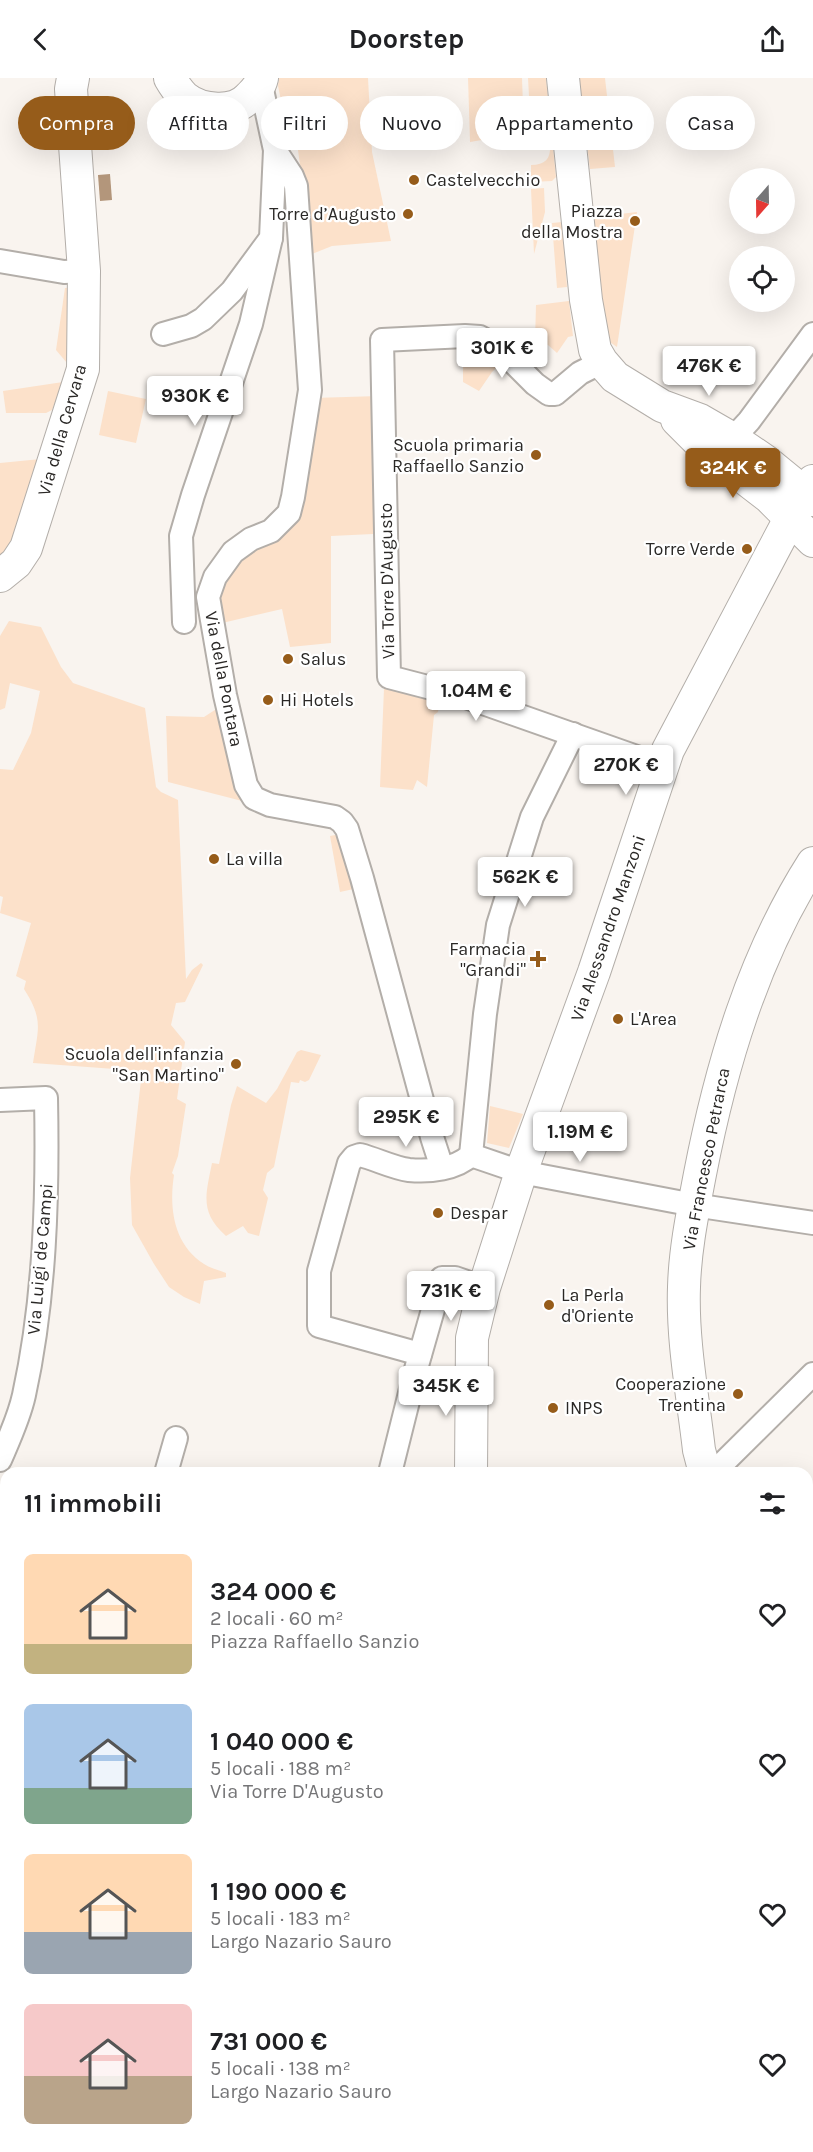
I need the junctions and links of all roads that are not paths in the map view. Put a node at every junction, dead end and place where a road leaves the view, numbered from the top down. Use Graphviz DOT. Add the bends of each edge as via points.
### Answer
graph roads {
  1 [pos="73,78"];
  2 [pos="170,78"];
  3 [pos="563,78"];
  4 [pos="261,82"];
  5 [pos="275,150"];
  6 [pos="271,238"];
  7 [pos="0,261"];
  8 [pos="84,272"];
  9 [pos="163,334"];
  10 [pos="813,334"];
  11 [pos="602,363"];
  12 [pos="725,447"];
  13 [pos="805,498"];
  14 [pos="813,541"];
  15 [pos="0,576"];
  16 [pos="184,622"];
  17 [pos="573,734"];
  18 [pos="662,766"];
  19 [pos="813,863"];
  20 [pos="0,1100"];
  21 [pos="471,1155"];
  22 [pos="442,1168"];
  23 [pos="520,1172"];
  24 [pos="694,1205"];
  25 [pos="813,1223"];
  26 [pos="484,1288"];
  27 [pos="420,1354"];
  28 [pos="813,1374"];
  29 [pos="176,1438"];
  30 [pos="0,1460"];
  31 [pos="168,1467"];
  32 [pos="392,1467"];
  33 [pos="471,1467"];
  34 [pos="704,1467"];
  35 [pos="719,1467"];
  1 -- 8 [label="main road, Via della Cervara"];
  2 -- 4 [label="main road" via="185,97 207,107 244,103"];
  3 -- 11 [label="main road" via="586,300 595,350"];
  5 -- 6 [label="street"];
  5 -- 22 [label="street, Via della Pontara" via="296,186 310,390 289,513 271,531 233,552 215,577 208,597 246,785 254,798 270,805 335,817 347,829"];
  6 -- 9 [label="street" via="232,291 203,319"];
  6 -- 16 [label="street" via="251,324 181,536"];
  7 -- 8 [label="street"];
  8 -- 15 [label="main road, Via della Cervara" via="83,369 26,548"];
  10 -- 12 [label="street"];
  11 -- 12 [label="main road" via="662,406 700,420"];
  11 -- 17 [label="street, Via Torre D'Augusto" via="580,373 555,394 549,394 498,347 480,337 382,340 389,677 466,697"];
  12 -- 13 [label="main road" via="769,497"];
  13 -- 14 [label="main road"];
  13 -- 18 [label="main road, Via Alessandro Manzoni"];
  17 -- 18 [label="street, Via Torre D'Augusto"];
  17 -- 21 [label="street" via="532,817 498,925"];
  18 -- 23 [label="main road, Via Alessandro Manzoni" via="596,965"];
  19 -- 24 [label="main road, Via Francesco Petrarca" via="769,946 731,1046 711,1117"];
  20 -- 30 [label="street, Via Luigi de Campi" via="46,1098 47,1167 39,1298 26,1386"];
  21 -- 22 [label="street" via="459,1164"];
  21 -- 23 [label="street"];
  22 -- 27 [label="street" via="408,1170 360,1155 354,1157 349,1163 320,1271 319,1326"];
  23 -- 24 [label="street"];
  23 -- 26 [label="main road, Via Alessandro Manzoni"];
  24 -- 25 [label="street"];
  24 -- 34 [label="main road, Via Francesco Petrarca" via="684,1311"];
  26 -- 27 [label="street" via="455,1278 442,1278"];
  26 -- 33 [label="main road, Via Alessandro Manzoni" via="472,1338"];
  27 -- 32 [label="street"];
  28 -- 35 [label="street"];
  29 -- 31 [label="street"];
}
